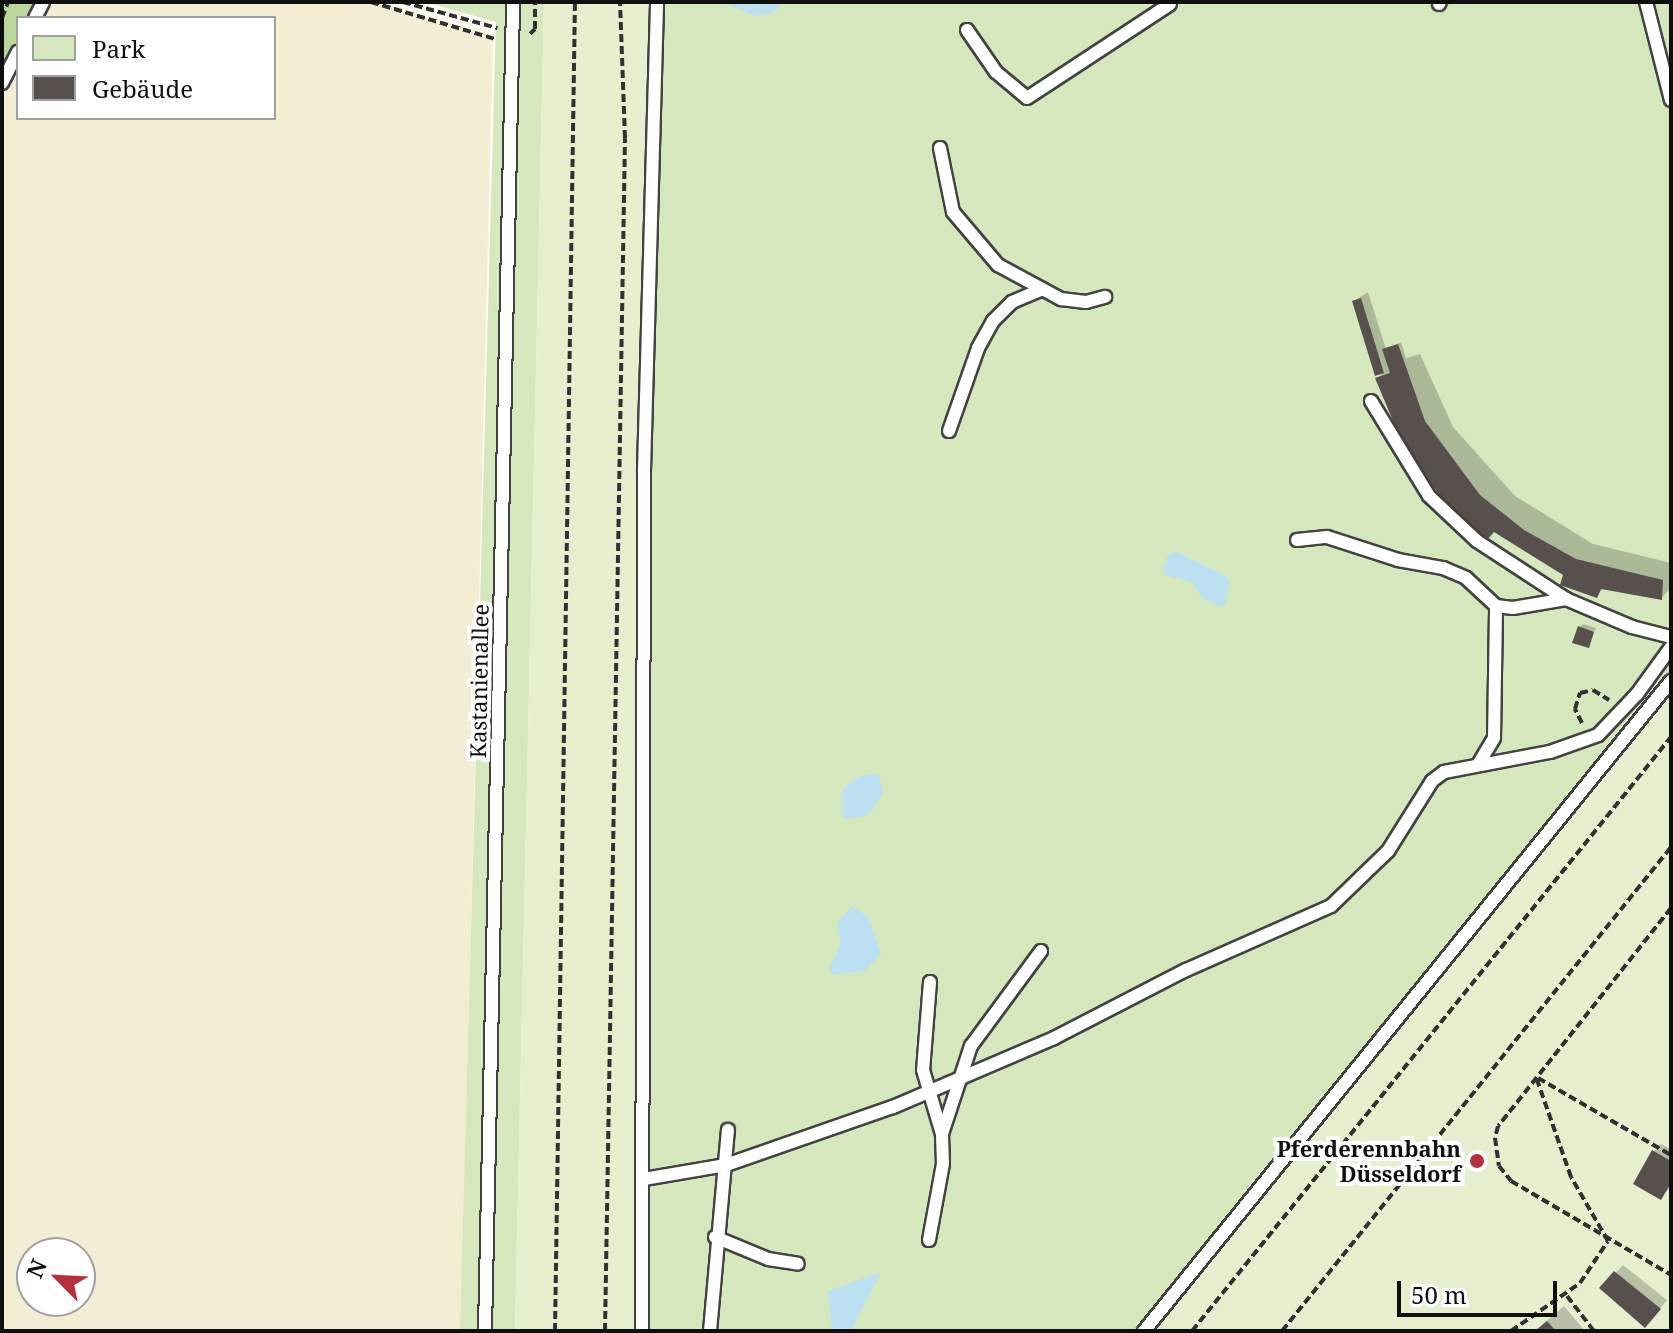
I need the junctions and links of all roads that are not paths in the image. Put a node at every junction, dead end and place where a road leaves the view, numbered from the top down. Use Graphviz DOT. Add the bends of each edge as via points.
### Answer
graph roads {
  1 [pos="513,2"];
  2 [pos="657,2"];
  3 [pos="1646,2"];
  4 [pos="1170,4"];
  5 [pos="967,30"];
  6 [pos="16,56"];
  7 [pos="2,83"];
  8 [pos="1671,100"];
  9 [pos="940,148"];
  10 [pos="1042,289"];
  11 [pos="1105,297"];
  12 [pos="1371,401"];
  13 [pos="949,431"];
  14 [pos="1297,540"];
  15 [pos="1566,599"];
  16 [pos="1496,606"];
  17 [pos="1671,637"];
  18 [pos="1671,647"];
  19 [pos="1671,681"];
  20 [pos="1479,763"];
  21 [pos="1041,951"];
  22 [pos="930,982"];
  23 [pos="960,1078"];
  24 [pos="929,1088"];
  25 [pos="728,1130"];
  26 [pos="942,1134"];
  27 [pos="726,1165"];
  28 [pos="644,1179"];
  29 [pos="715,1237"];
  30 [pos="929,1240"];
  31 [pos="798,1264"];
  32 [pos="485,1331"];
  33 [pos="642,1331"];
  34 [pos="710,1331"];
  35 [pos="1144,1331"];
  1 -- 32 [label="lane, Kastanienallee"];
  2 -- 28 [label="lane" via="644,470"];
  3 -- 8 [label="lane"];
  4 -- 5 [label="lane" via="1027,98 996,72"];
  6 -- 7 [label="lane"];
  9 -- 10 [label="lane" via="949,200 969,236 1012,277"];
  10 -- 11 [label="lane" via="1073,301"];
  10 -- 13 [label="lane" via="1012,302 993,321"];
  12 -- 15 [label="lane" via="1429,496 1477,541"];
  14 -- 16 [label="lane" via="1327,537 1443,568 1466,578"];
  15 -- 16 [label="lane"];
  15 -- 17 [label="lane"];
  16 -- 20 [label="lane" via="1494,738"];
  18 -- 20 [label="lane" via="1598,735 1550,752"];
  19 -- 35 [label="lane"];
  20 -- 23 [label="lane" via="1444,772 1432,781 1388,851 1331,906"];
  21 -- 23 [label="lane" via="971,1046"];
  22 -- 24 [label="lane" via="922,1047"];
  23 -- 24 [label="lane"];
  23 -- 26 [label="lane"];
  24 -- 26 [label="lane"];
  24 -- 27 [label="lane" via="812,1138"];
  25 -- 27 [label="lane"];
  26 -- 30 [label="lane" via="943,1164"];
  27 -- 28 [label="lane"];
  27 -- 29 [label="lane"];
  28 -- 33 [label="lane"];
  29 -- 31 [label="lane" via="768,1259"];
  29 -- 34 [label="lane"];
}
